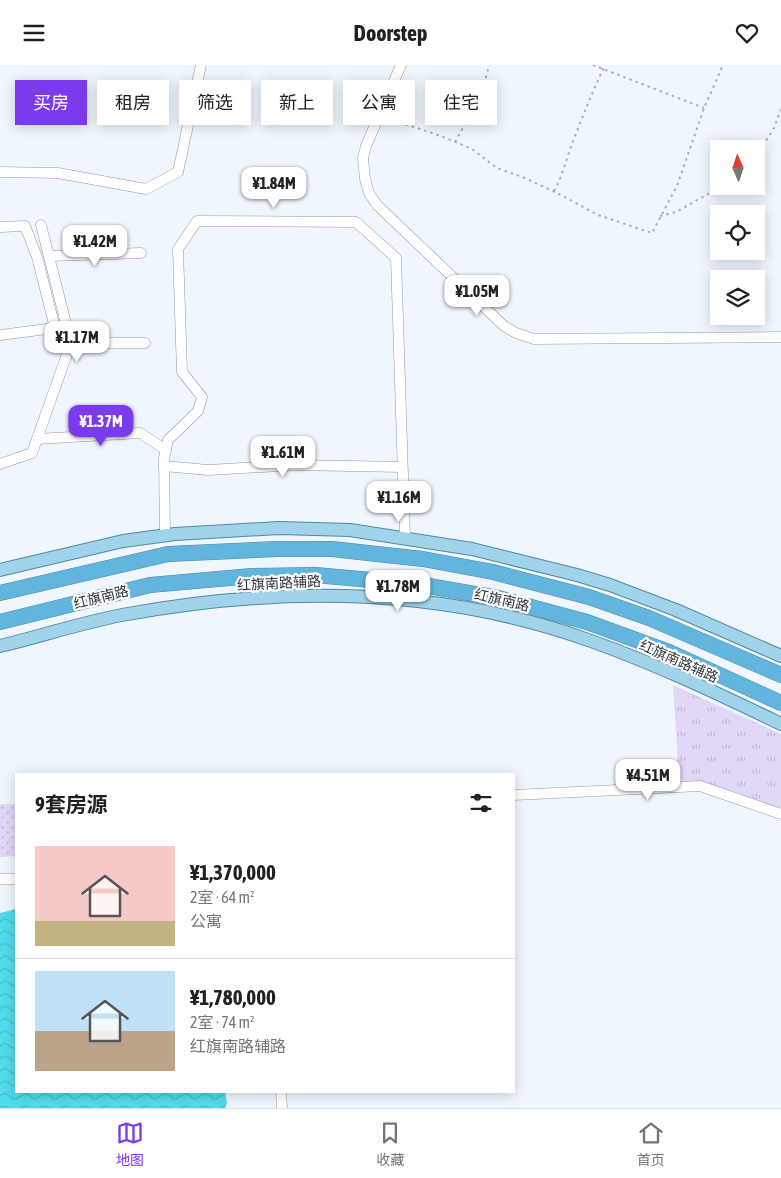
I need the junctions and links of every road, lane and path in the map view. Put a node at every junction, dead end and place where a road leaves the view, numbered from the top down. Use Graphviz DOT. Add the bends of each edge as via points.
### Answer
graph roads {
  1 [pos="201,65"];
  2 [pos="401,65"];
  3 [pos="488,65"];
  4 [pos="593,65"];
  5 [pos="605,65"];
  6 [pos="723,65"];
  7 [pos="603,69"];
  8 [pos="394,80"];
  9 [pos="704,108"];
  10 [pos="781,109"];
  11 [pos="375,125"];
  12 [pos="407,125"];
  13 [pos="455,142"];
  14 [pos="765,142"];
  15 [pos="0,172"];
  16 [pos="554,191"];
  17 [pos="710,193"];
  18 [pos="660,216"];
  19 [pos="41,225"];
  20 [pos="0,227"];
  21 [pos="141,253"];
  22 [pos="49,256"];
  23 [pos="0,335"];
  24 [pos="781,337"];
  25 [pos="71,343"];
  26 [pos="145,343"];
  27 [pos="37,439"];
  28 [pos="166,450"];
  29 [pos="0,464"];
  30 [pos="164,466"];
  31 [pos="402,467"];
  32 [pos="165,535"];
  33 [pos="404,538"];
  34 [pos="0,570"];
  35 [pos="0,593"];
  36 [pos="0,622"];
  37 [pos="0,645"];
  38 [pos="781,656"];
  39 [pos="781,675"];
  40 [pos="781,703"];
  41 [pos="781,724"];
  42 [pos="515,795"];
  43 [pos="781,814"];
  44 [pos="0,879"];
  45 [pos="15,879"];
  46 [pos="281,1093"];
  47 [pos="282,1108"];
  1 -- 15 [label="street" via="178,172 146,189 58,173"];
  2 -- 8 [label="street"];
  3 -- 13 [label="path" via="482,93"];
  4 -- 7 [label="path"];
  5 -- 7 [label="path"];
  6 -- 9 [label="path"];
  7 -- 9 [label="path"];
  7 -- 16 [label="path"];
  9 -- 18 [label="path" via="677,186"];
  10 -- 14 [label="path"];
  11 -- 24 [label="street" via="363,157 365,179 376,205 504,326 516,333 534,339"];
  12 -- 13 [label="path"];
  13 -- 16 [label="path" via="472,149 497,168"];
  16 -- 18 [label="path" via="598,215 652,233"];
  17 -- 18 [label="path" via="676,212"];
  19 -- 22 [label="street"];
  20 -- 23 [label="street" via="25,226 37,257 55,329"];
  21 -- 22 [label="street"];
  22 -- 25 [label="street"];
  25 -- 26 [label="street"];
  25 -- 27 [label="street"];
  27 -- 28 [label="street" via="140,433"];
  27 -- 29 [label="street" via="32,453"];
  28 -- 30 [label="street"];
  28 -- 31 [label="street" via="168,440 198,411 202,397 182,372 178,249 197,221 356,222 396,258"];
  30 -- 31 [label="street" via="208,470 296,465"];
  30 -- 32 [label="street"];
  31 -- 33 [label="street"];
  32 -- 33 [label="main road" via="279,528 350,530"];
  32 -- 34 [label="main road" via="124,541"];
  33 -- 38 [label="main road" via="472,549 602,582"];
  35 -- 39 [label="highway, 红旗南路" via="168,555 332,549 423,559 537,583 658,621"];
  36 -- 40 [label="highway, 红旗南路" via="150,585 252,576 314,575 417,584 498,598 587,622 669,652"];
  37 -- 41 [label="main road, 红旗南路辅路" via="122,615 204,603 297,596 389,597 470,609 590,640"];
  42 -- 43 [label="street" via="700,786"];
  44 -- 45 [label="street"];
  46 -- 47 [label="street"];
}
